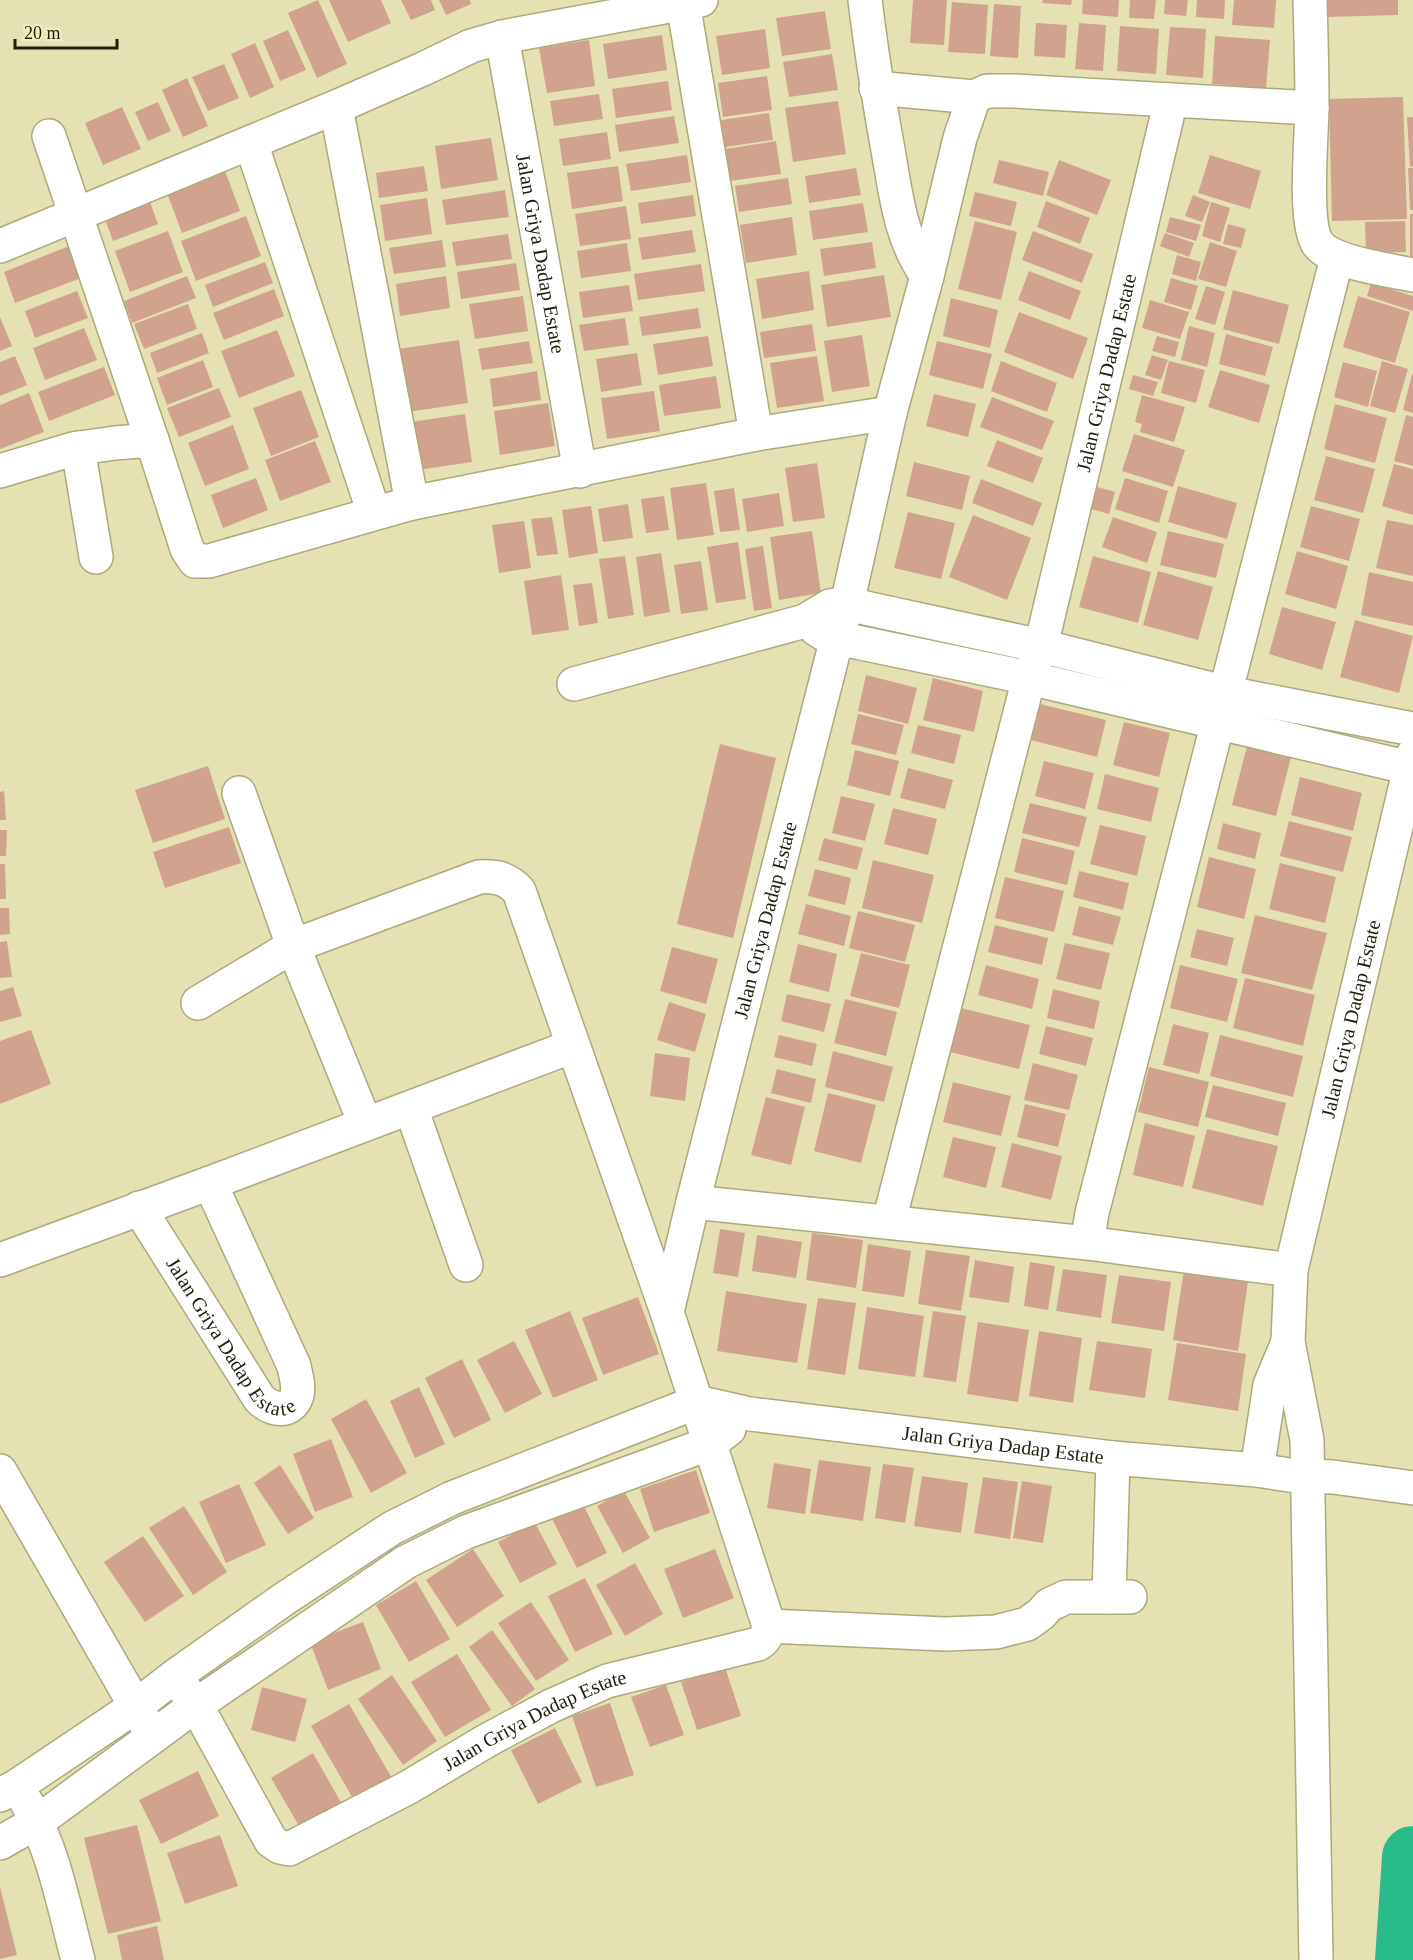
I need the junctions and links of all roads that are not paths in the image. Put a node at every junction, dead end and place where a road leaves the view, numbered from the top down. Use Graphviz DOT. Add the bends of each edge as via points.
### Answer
graph roads {
  1 [pos="865,0"];
  2 [pos="1310,0"];
  3 [pos="692,2"];
  4 [pos="502,37"];
  5 [pos="876,88"];
  6 [pos="974,97"];
  7 [pos="1171,100"];
  8 [pos="336,107"];
  9 [pos="1312,108"];
  10 [pos="49,136"];
  11 [pos="251,142"];
  12 [pos="76,214"];
  13 [pos="0,246"];
  14 [pos="1337,258"];
  15 [pos="1413,275"];
  16 [pos="927,276"];
  17 [pos="890,413"];
  18 [pos="756,434"];
  19 [pos="152,440"];
  20 [pos="78,448"];
  21 [pos="0,471"];
  22 [pos="580,471"];
  23 [pos="412,503"];
  24 [pos="374,513"];
  25 [pos="96,557"];
  26 [pos="847,604"];
  27 [pos="805,621"];
  28 [pos="837,638"];
  29 [pos="1041,646"];
  30 [pos="1029,678"];
  31 [pos="574,684"];
  32 [pos="1223,708"];
  33 [pos="1413,729"];
  34 [pos="1412,761"];
  35 [pos="239,793"];
  36 [pos="293,946"];
  37 [pos="198,1003"];
  38 [pos="573,1046"];
  39 [pos="411,1108"];
  40 [pos="365,1123"];
  41 [pos="210,1183"];
  42 [pos="693,1202"];
  43 [pos="139,1208"];
  44 [pos="889,1221"];
  45 [pos="1087,1243"];
  46 [pos="0,1260"];
  47 [pos="466,1265"];
  48 [pos="1291,1270"];
  49 [pos="667,1312"];
  50 [pos="1288,1342"];
  51 [pos="697,1402"];
  52 [pos="750,1414"];
  53 [pos="711,1443"];
  54 [pos="1113,1458"];
  55 [pos="1257,1470"];
  56 [pos="0,1471"];
  57 [pos="1311,1476"];
  58 [pos="1413,1488"];
  59 [pos="769,1626"];
  60 [pos="175,1676"];
  61 [pos="196,1705"];
  62 [pos="136,1706"];
  63 [pos="153,1737"];
  64 [pos="8,1790"];
  65 [pos="37,1822"];
  66 [pos="0,1843"];
  67 [pos="78,1960"];
  68 [pos="1316,1960"];
  1 -- 5 [label="street"];
  2 -- 9 [label="street"];
  3 -- 4 [label="street"];
  3 -- 18 [label="street"];
  4 -- 8 [label="street" via="471,46"];
  4 -- 22 [label="street, Jalan Griya Dadap Estate"];
  5 -- 6 [label="street"];
  5 -- 16 [label="street" via="900,221 915,260"];
  6 -- 7 [label="street" via="987,91 1014,91"];
  6 -- 16 [label="street, Jalan Griya Dadap Estate" via="960,138"];
  7 -- 9 [label="street"];
  7 -- 29 [label="street, Jalan Griya Dadap Estate"];
  8 -- 11 [label="street"];
  8 -- 23 [label="street"];
  9 -- 14 [label="street" via="1311,225 1318,244"];
  10 -- 12 [label="street"];
  11 -- 12 [label="street"];
  11 -- 24 [label="street"];
  12 -- 13 [label="street"];
  12 -- 19 [label="street"];
  14 -- 15 [label="street"];
  14 -- 32 [label="street"];
  16 -- 17 [label="street, Jalan Griya Dadap Estate"];
  17 -- 18 [label="street"];
  17 -- 26 [label="street, Jalan Griya Dadap Estate"];
  18 -- 22 [label="street"];
  19 -- 20 [label="street"];
  19 -- 24 [label="street" via="187,549 195,561 208,561"];
  20 -- 21 [label="street"];
  20 -- 25 [label="street"];
  22 -- 23 [label="street"];
  23 -- 24 [label="street"];
  26 -- 27 [label="street, Jalan Griya Dadap Estate" via="830,606"];
  26 -- 28 [label="street, Jalan Griya Dadap Estate"];
  26 -- 29 [label="street, Jalan Griya Dadap Estate"];
  27 -- 28 [label="street, Jalan Griya Dadap Estate"];
  27 -- 31 [label="street, Jalan Griya Dadap Estate"];
  28 -- 30 [label="street, Jalan Griya Dadap Estate"];
  28 -- 42 [label="street, Jalan Griya Dadap Estate"];
  29 -- 30 [label="street, Jalan Griya Dadap Estate"];
  29 -- 32 [label="street, Jalan Griya Dadap Estate"];
  30 -- 32 [label="street, Jalan Griya Dadap Estate"];
  30 -- 44 [label="street, Jalan Griya Dadap Estate"];
  32 -- 33 [label="street, Jalan Griya Dadap Estate"];
  32 -- 34 [label="street, Jalan Griya Dadap Estate"];
  32 -- 45 [label="street"];
  34 -- 48 [label="street, Jalan Griya Dadap Estate"];
  35 -- 36 [label="street"];
  36 -- 37 [label="street"];
  36 -- 38 [label="street" via="479,877 502,878 519,891"];
  36 -- 40 [label="street"];
  38 -- 39 [label="street"];
  38 -- 49 [label="street"];
  39 -- 40 [label="street"];
  39 -- 47 [label="street"];
  40 -- 41 [label="street"];
  41 -- 43 [label="street"];
  41 -- 43 [label="street, Jalan Griya Dadap Estate" via="294,1366 297,1395 285,1408 270,1408 259,1398"];
  42 -- 44 [label="street"];
  42 -- 49 [label="street, Jalan Griya Dadap Estate"];
  43 -- 46 [label="street"];
  44 -- 45 [label="street"];
  45 -- 48 [label="street"];
  48 -- 50 [label="street, Jalan Griya Dadap Estate"];
  49 -- 51 [label="street"];
  50 -- 55 [label="street, Jalan Griya Dadap Estate" via="1270,1385"];
  50 -- 57 [label="street, Jalan Griya Dadap Estate"];
  51 -- 52 [label="street, Jalan Griya Dadap Estate"];
  51 -- 53 [label="street"];
  51 -- 60 [label="street" via="452,1498 392,1528"];
  52 -- 53 [label="street"];
  52 -- 54 [label="street, Jalan Griya Dadap Estate"];
  53 -- 59 [label="street"];
  53 -- 61 [label="street" via="466,1532 406,1562"];
  54 -- 55 [label="street, Jalan Griya Dadap Estate"];
  54 -- 59 [label="street" via="1120,1597 1066,1597 1049,1605 1027,1624 996,1632 945,1634"];
  55 -- 57 [label="street, Jalan Griya Dadap Estate"];
  56 -- 62 [label="street"];
  57 -- 58 [label="street"];
  57 -- 68 [label="street"];
  59 -- 61 [label="street, Jalan Griya Dadap Estate" via="764,1641 758,1644 607,1682 551,1706 409,1787 289,1849 271,1841"];
  60 -- 61 [label="street, Jalan Griya Dadap Estate"];
  60 -- 62 [label="street"];
  61 -- 63 [label="street"];
  62 -- 63 [label="street"];
  62 -- 64 [label="street"];
  63 -- 65 [label="street"];
  64 -- 65 [label="street"];
  65 -- 66 [label="street"];
  65 -- 67 [label="street" via="56,1874"];
}
